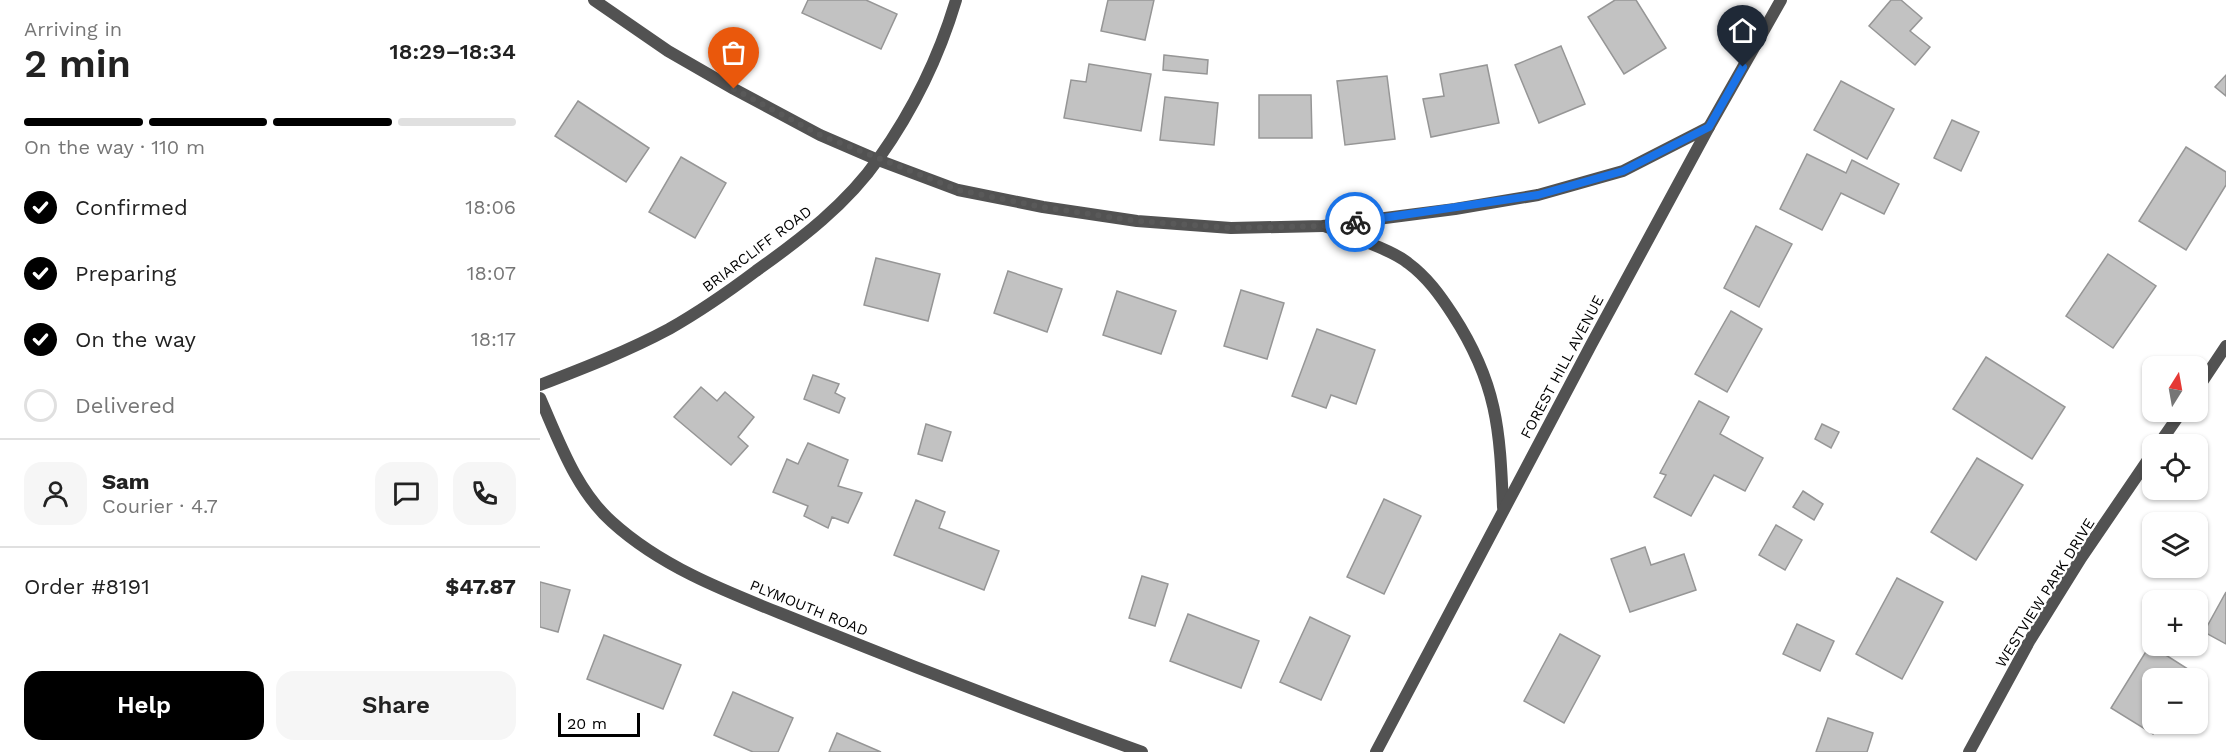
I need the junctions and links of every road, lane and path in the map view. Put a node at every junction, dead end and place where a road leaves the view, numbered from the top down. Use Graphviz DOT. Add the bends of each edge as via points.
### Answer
graph roads {
  1 [pos="594,0"];
  2 [pos="956,0"];
  3 [pos="1781,0"];
  4 [pos="1709,127"];
  5 [pos="879,160"];
  6 [pos="1323,226"];
  7 [pos="2226,346"];
  8 [pos="2208,373"];
  9 [pos="540,385"];
  10 [pos="540,398"];
  11 [pos="2142,469"];
  12 [pos="1503,510"];
  13 [pos="1142,752"];
  14 [pos="1376,752"];
  15 [pos="1969,752"];
  1 -- 5 [label="street" via="668,51 734,89 820,135"];
  2 -- 5 [label="street, BRIARCLIFF ROAD" via="923,88"];
  3 -- 4 [label="street, FOREST HILL AVENUE"];
  4 -- 6 [label="street" via="1623,171 1538,195"];
  4 -- 12 [label="street, FOREST HILL AVENUE"];
  5 -- 6 [label="street" via="958,190 1101,216 1231,228"];
  5 -- 9 [label="street, BRIARCLIFF ROAD" via="842,202 798,241 732,288 669,329"];
  6 -- 12 [label="street" via="1407,261 1434,287 1458,323 1481,364 1492,398 1500,443"];
  7 -- 8 [label="street"];
  10 -- 13 [label="street, PLYMOUTH ROAD" via="580,483 611,522 655,555 722,588 893,658"];
  11 -- 15 [label="street, WESTVIEW PARK DRIVE" via="2081,558"];
  12 -- 14 [label="street, FOREST HILL AVENUE"];
}
